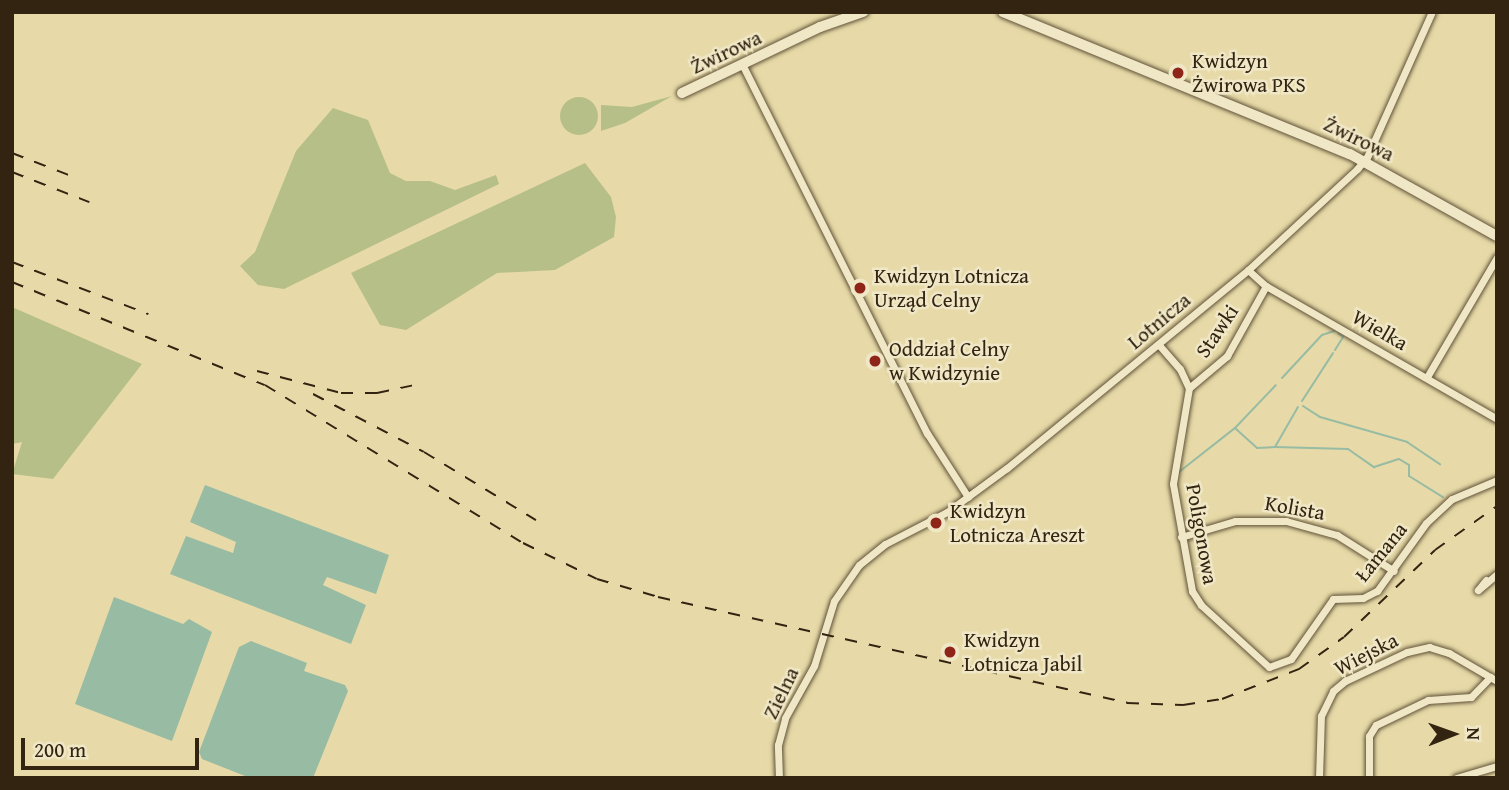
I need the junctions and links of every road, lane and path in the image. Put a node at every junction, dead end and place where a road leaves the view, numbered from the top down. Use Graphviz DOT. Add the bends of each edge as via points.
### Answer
graph roads {
  1 [pos="863,12"];
  2 [pos="1003,12"];
  3 [pos="1432,12"];
  4 [pos="743,66"];
  5 [pos="682,93"];
  6 [pos="1364,161"];
  7 [pos="1497,236"];
  8 [pos="1497,257"];
  9 [pos="1248,270"];
  10 [pos="1266,286"];
  11 [pos="1159,345"];
  12 [pos="1427,377"];
  13 [pos="1189,388"];
  14 [pos="1497,419"];
  15 [pos="1497,480"];
  16 [pos="968,497"];
  17 [pos="1181,537"];
  18 [pos="1394,571"];
  19 [pos="1497,573"];
  20 [pos="1486,580"];
  21 [pos="814,666"];
  22 [pos="1269,667"];
  23 [pos="1494,679"];
  24 [pos="1497,766"];
  25 [pos="779,778"];
  26 [pos="1319,778"];
  27 [pos="1369,778"];
  28 [pos="1456,778"];
  1 -- 4 [label="street, Żwirowa" via="820,27"];
  2 -- 6 [label="street, Żwirowa"];
  3 -- 6 [label="street"];
  4 -- 5 [label="street, Żwirowa"];
  4 -- 16 [label="street" via="927,433"];
  6 -- 7 [label="street, Żwirowa"];
  6 -- 9 [label="street, Lotnicza"];
  8 -- 12 [label="street"];
  9 -- 10 [label="street, Wielka"];
  9 -- 11 [label="street, Lotnicza"];
  10 -- 12 [label="street, Wielka"];
  10 -- 13 [label="street, Stawki" via="1227,356"];
  11 -- 13 [label="street"];
  11 -- 16 [label="street, Lotnicza"];
  12 -- 14 [label="street, Wielka"];
  13 -- 17 [label="street, Poligonowa" via="1173,484"];
  15 -- 18 [label="street, Łamana" via="1452,499 1426,523"];
  16 -- 21 [label="street, Lotnicza" via="885,544 859,565 834,601"];
  17 -- 18 [label="street, Kolista" via="1235,521 1286,521 1353,542"];
  17 -- 22 [label="street, Poligonowa" via="1196,598"];
  18 -- 22 [label="street, Łamana" via="1367,597 1333,599 1291,659"];
  19 -- 20 [label="street"];
  21 -- 25 [label="street, Zielna" via="780,734"];
  23 -- 26 [label="street, Wiejska" via="1429,647 1407,652 1345,681 1333,691 1321,716"];
  23 -- 27 [label="street" via="1471,697 1431,699 1376,725 1369,736"];
  24 -- 28 [label="street"];
}
